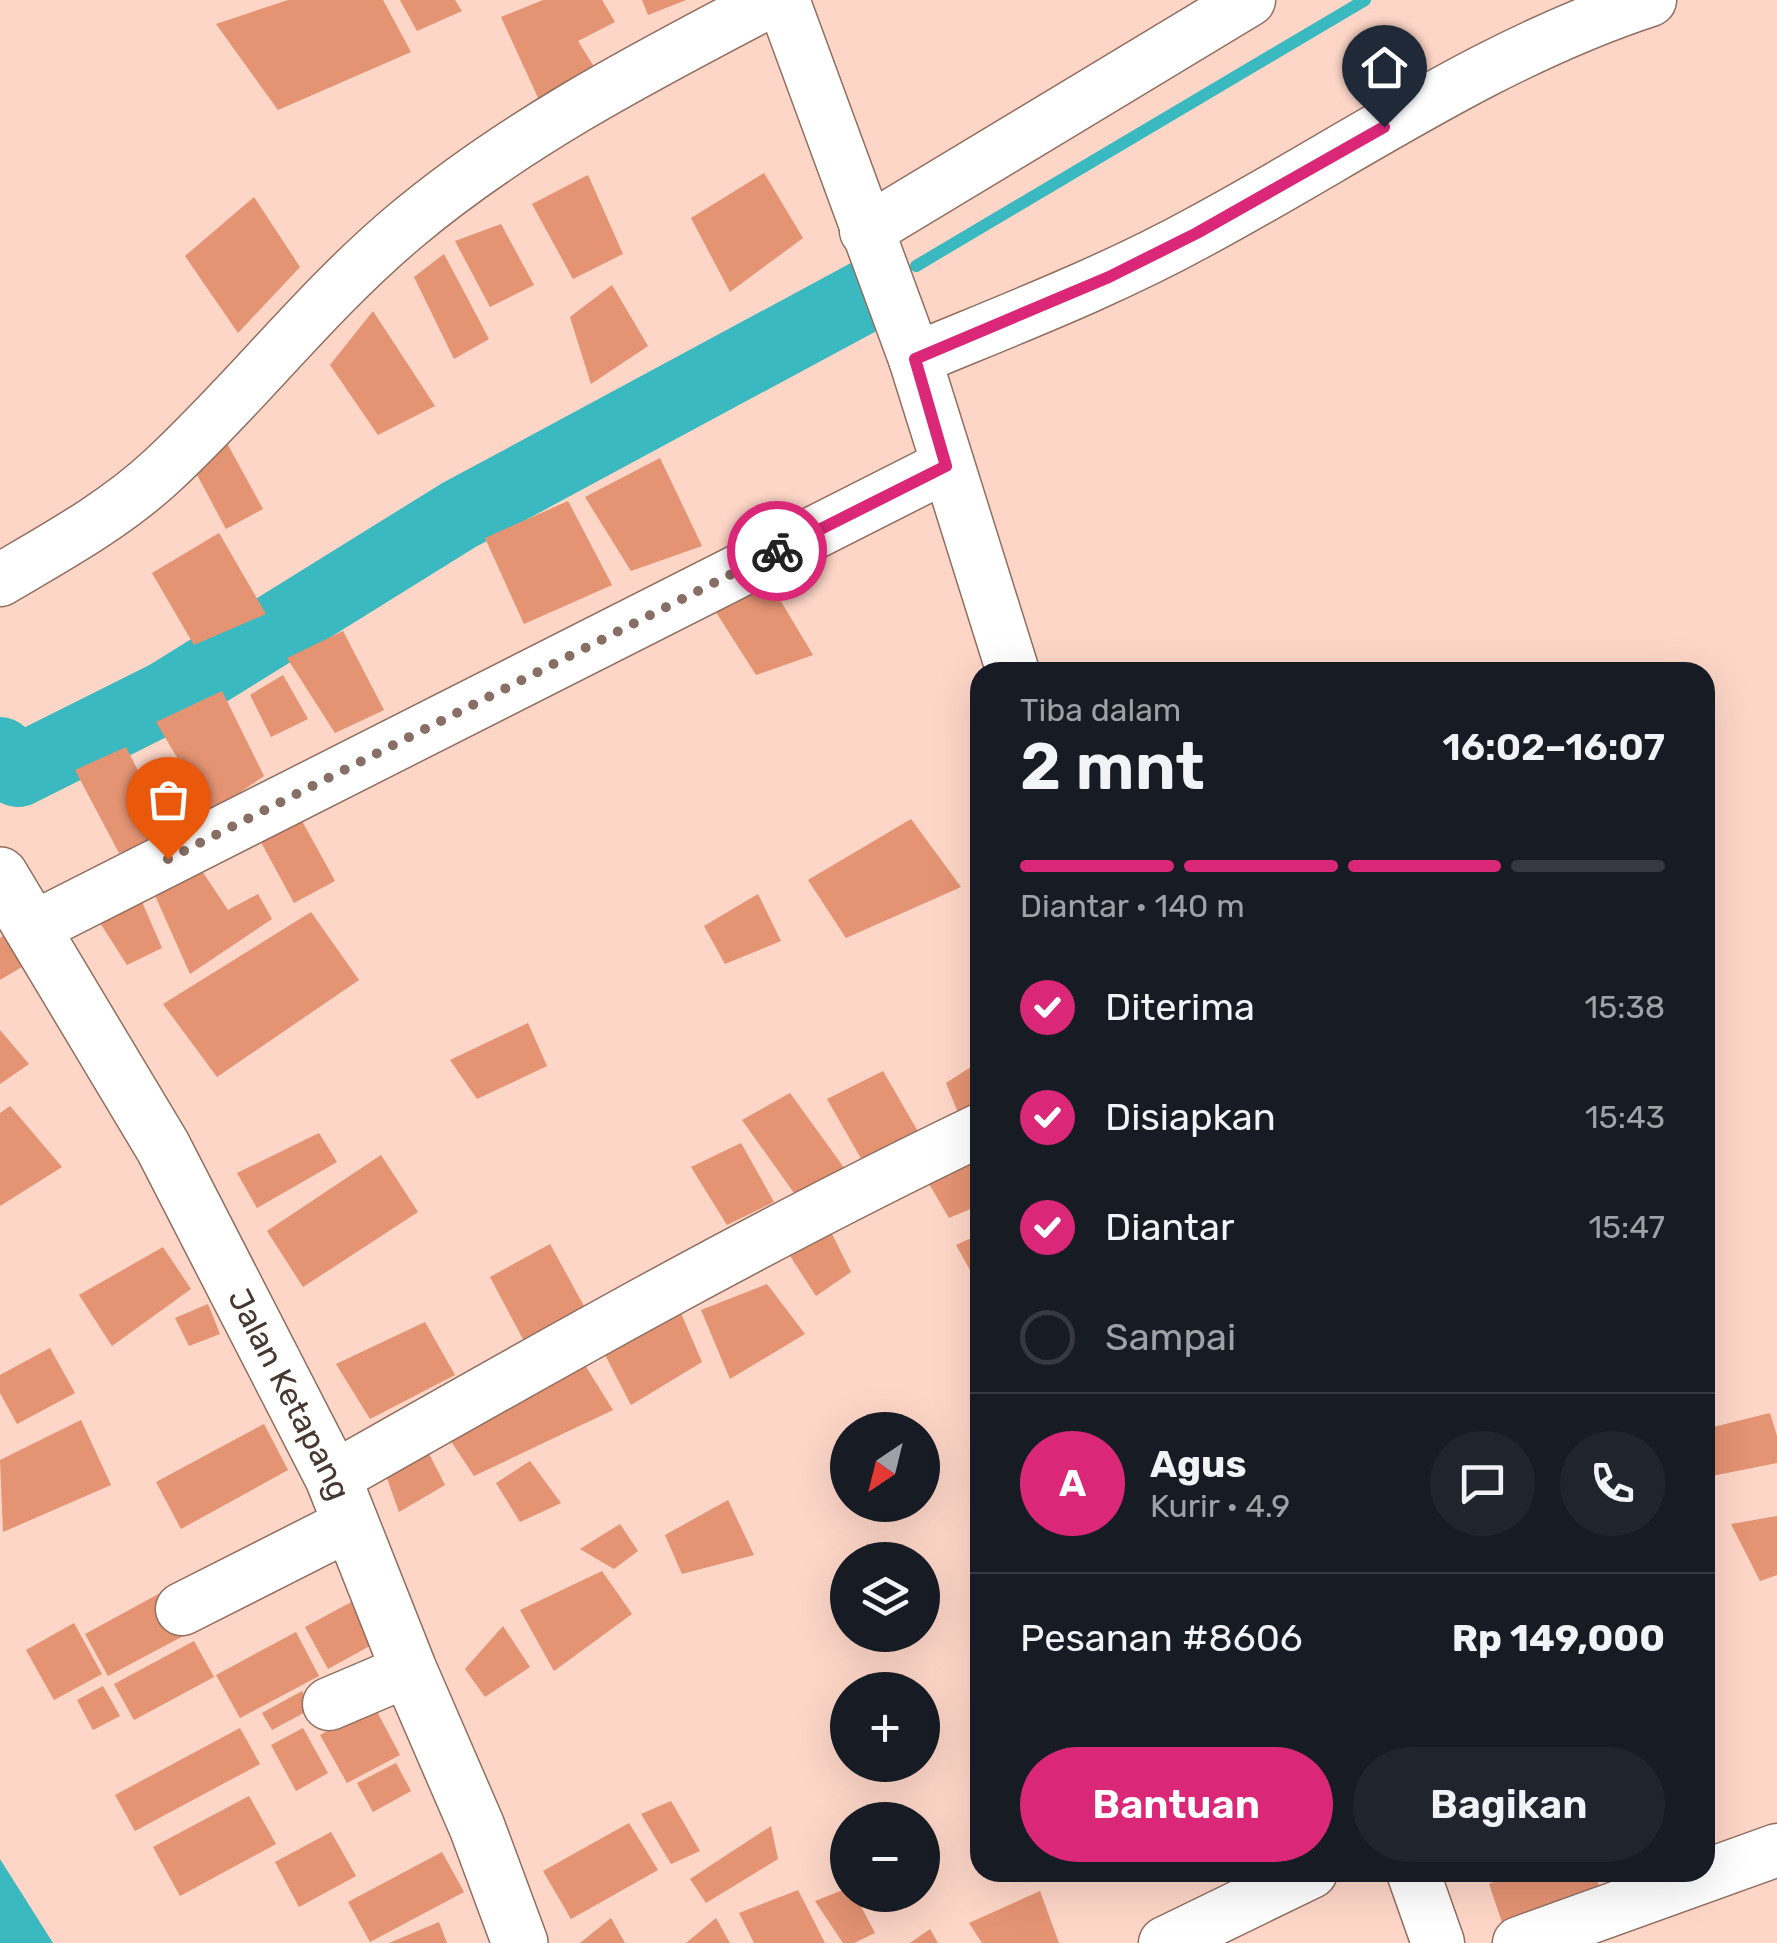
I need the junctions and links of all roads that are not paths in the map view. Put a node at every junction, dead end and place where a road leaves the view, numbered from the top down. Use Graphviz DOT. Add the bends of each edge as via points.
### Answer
graph roads {
  1 [pos="1249,0"];
  2 [pos="1650,0"];
  3 [pos="788,3"];
  4 [pos="873,248"];
  5 [pos="908,339"];
  6 [pos="946,466"];
  7 [pos="0,580"];
  8 [pos="1010,662"];
  9 [pos="0,874"];
  10 [pos="33,928"];
  11 [pos="970,1135"];
  12 [pos="342,1500"];
  13 [pos="182,1609"];
  14 [pos="410,1670"];
  15 [pos="329,1704"];
  16 [pos="1777,1850"];
  17 [pos="1715,1872"];
  18 [pos="1290,1882"];
  19 [pos="1417,1882"];
  20 [pos="1688,1882"];
  21 [pos="520,1943"];
  22 [pos="1165,1943"];
  23 [pos="1438,1943"];
  24 [pos="1519,1943"];
  1 -- 4 [label="street" via="1110,81"];
  2 -- 5 [label="street" via="1534,46 1109,277"];
  3 -- 4 [label="street"];
  3 -- 7 [label="street" via="647,66 450,192 353,272 162,472 97,522"];
  4 -- 5 [label="street"];
  5 -- 6 [label="street"];
  6 -- 8 [label="street"];
  6 -- 10 [label="street"];
  9 -- 10 [label="main road, Jalan Ketapang"];
  10 -- 12 [label="main road, Jalan Ketapang" via="162,1147"];
  11 -- 12 [label="street" via="601,1326"];
  12 -- 13 [label="street"];
  12 -- 14 [label="main road, Jalan Ketapang"];
  14 -- 15 [label="street"];
  14 -- 21 [label="main road, Jalan Ketapang"];
  16 -- 17 [label="street"];
  18 -- 22 [label="street"];
  19 -- 23 [label="street"];
  20 -- 24 [label="street"];
}
